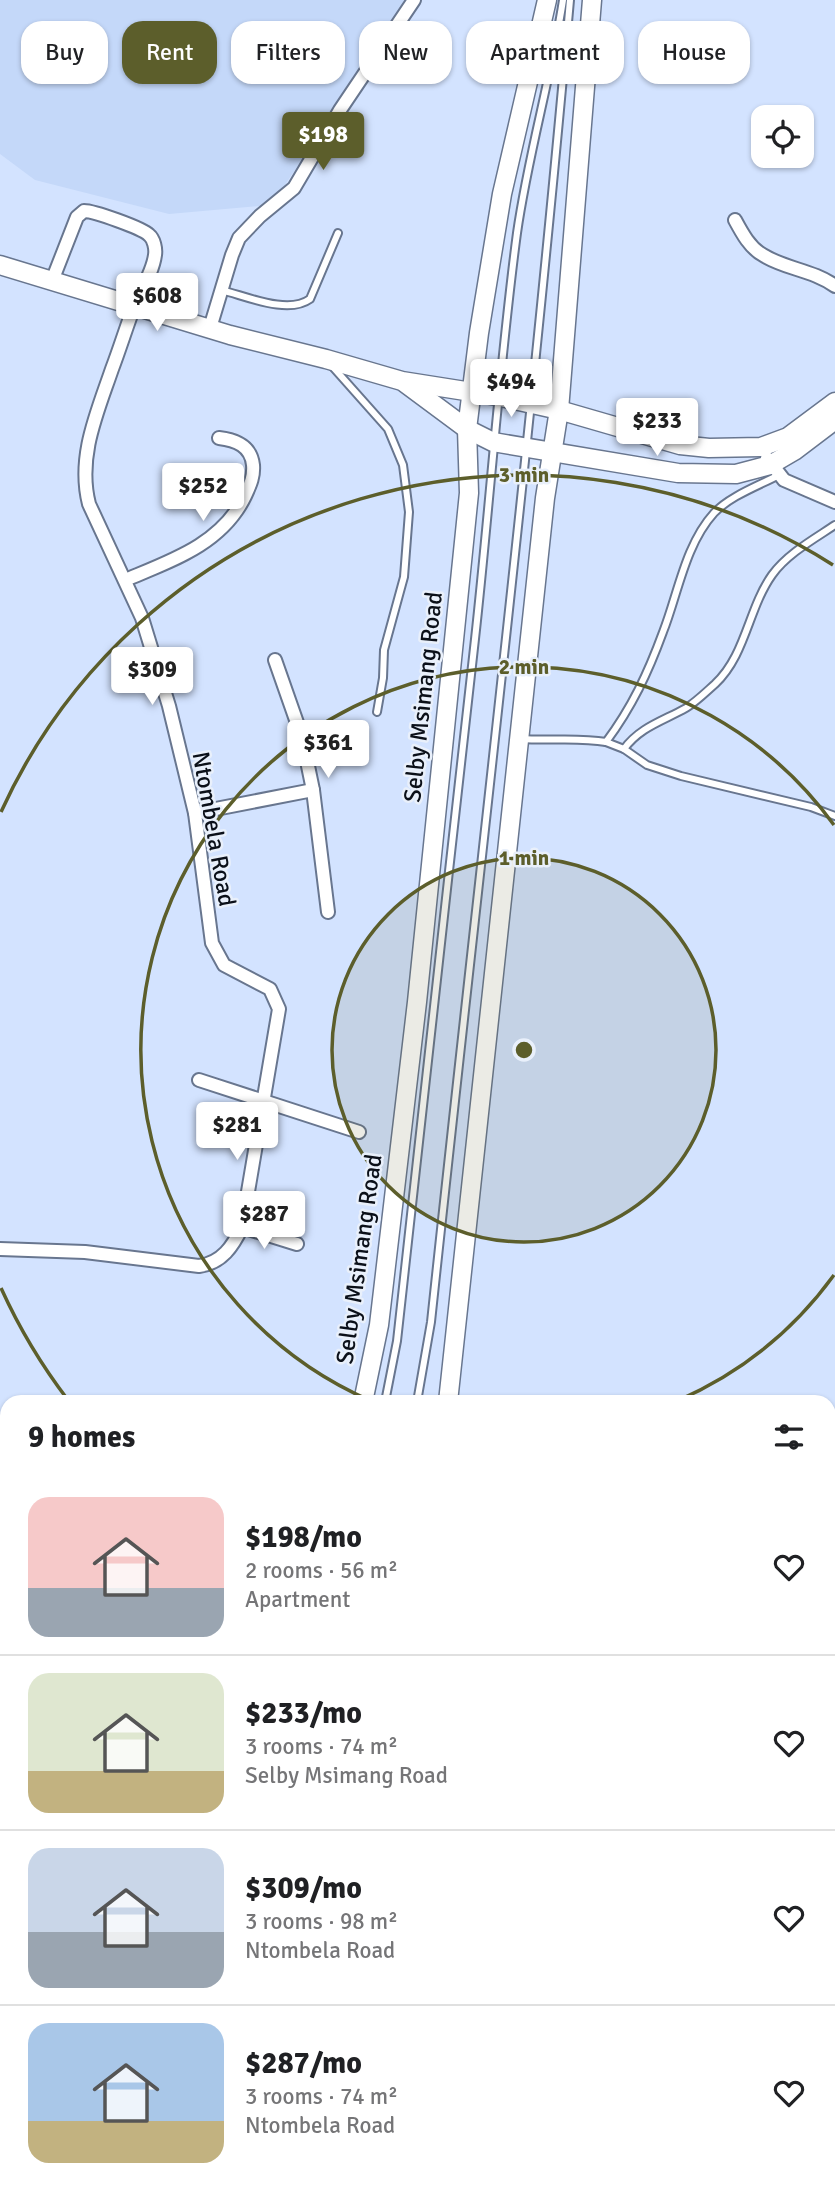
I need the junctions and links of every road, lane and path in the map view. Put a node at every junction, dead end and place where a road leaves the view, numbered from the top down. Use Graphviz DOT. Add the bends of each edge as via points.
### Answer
graph roads {
  1 [pos="414,0"];
  2 [pos="547,0"];
  3 [pos="563,0"];
  4 [pos="570,0"];
  5 [pos="592,0"];
  6 [pos="735,220"];
  7 [pos="338,233"];
  8 [pos="0,265"];
  9 [pos="52,281"];
  10 [pos="835,286"];
  11 [pos="221,290"];
  12 [pos="134,306"];
  13 [pos="210,328"];
  14 [pos="326,359"];
  15 [pos="402,381"];
  16 [pos="471,392"];
  17 [pos="497,396"];
  18 [pos="835,402"];
  19 [pos="530,404"];
  20 [pos="559,410"];
  21 [pos="835,420"];
  22 [pos="467,429"];
  23 [pos="219,438"];
  24 [pos="493,442"];
  25 [pos="525,447"];
  26 [pos="761,447"];
  27 [pos="553,452"];
  28 [pos="775,470"];
  29 [pos="835,502"];
  30 [pos="835,524"];
  31 [pos="125,580"];
  32 [pos="275,660"];
  33 [pos="377,712"];
  34 [pos="518,738"];
  35 [pos="606,742"];
  36 [pos="624,749"];
  37 [pos="313,790"];
  38 [pos="195,813"];
  39 [pos="835,816"];
  40 [pos="327,912"];
  41 [pos="198,1080"];
  42 [pos="264,1103"];
  43 [pos="359,1132"];
  44 [pos="242,1227"];
  45 [pos="297,1244"];
  46 [pos="0,1249"];
  47 [pos="364,1395"];
  48 [pos="386,1395"];
  49 [pos="418,1395"];
  50 [pos="449,1395"];
  1 -- 11 [label="street" via="294,188 239,238"];
  2 -- 16 [label="main road, Selby Msimang Road" via="502,194"];
  3 -- 17 [label="lane" via="525,183"];
  4 -- 19 [label="lane"];
  5 -- 20 [label="main road"];
  6 -- 10 [label="street" via="760,254"];
  7 -- 11 [label="lane" via="310,299 304,303 285,307"];
  8 -- 9 [label="main road"];
  9 -- 12 [label="main road"];
  9 -- 12 [label="street, Ntombela Road" via="77,217 90,211 149,235 153,242 152,265"];
  11 -- 13 [label="street"];
  12 -- 13 [label="main road"];
  12 -- 31 [label="street, Ntombela Road" via="90,432 85,487"];
  13 -- 14 [label="main road"];
  14 -- 15 [label="main road"];
  14 -- 33 [label="lane" via="388,429 403,465 409,512 404,577 384,650"];
  15 -- 16 [label="main road"];
  15 -- 22 [label="main road"];
  16 -- 17 [label="main road"];
  16 -- 22 [label="main road, Selby Msimang Road"];
  17 -- 19 [label="main road"];
  17 -- 24 [label="lane"];
  18 -- 26 [label="main road" via="788,437"];
  19 -- 20 [label="main road"];
  19 -- 25 [label="lane"];
  20 -- 26 [label="main road" via="680,445"];
  20 -- 27 [label="main road"];
  21 -- 28 [label="main road"];
  22 -- 24 [label="main road"];
  22 -- 47 [label="main road, Selby Msimang Road" via="469,493 417,1002 379,1325"];
  23 -- 31 [label="street" via="235,440 251,455 253,477 233,517 218,533 178,559"];
  24 -- 25 [label="main road"];
  24 -- 48 [label="lane" via="397,1341"];
  25 -- 27 [label="main road"];
  25 -- 49 [label="lane" via="433,1308"];
  26 -- 28 [label="street"];
  27 -- 28 [label="main road" via="678,473"];
  27 -- 34 [label="main road"];
  28 -- 29 [label="street" via="801,489"];
  28 -- 35 [label="lane" via="714,512 699,534 635,699"];
  30 -- 36 [label="lane" via="773,574 738,650 716,683 687,707 636,734"];
  31 -- 38 [label="street, Ntombela Road" via="159,672"];
  32 -- 37 [label="street" via="294,710"];
  34 -- 35 [label="lane"];
  34 -- 50 [label="main road"];
  35 -- 36 [label="lane"];
  36 -- 39 [label="lane" via="647,765"];
  37 -- 38 [label="street"];
  37 -- 40 [label="street"];
  38 -- 42 [label="street, Ntombela Road" via="212,943 224,965 270,989 279,1009"];
  41 -- 42 [label="street"];
  42 -- 43 [label="street"];
  42 -- 44 [label="street, Ntombela Road"];
  44 -- 45 [label="street"];
  44 -- 46 [label="street, Ntombela Road" via="229,1251 199,1266 85,1252"];
}
